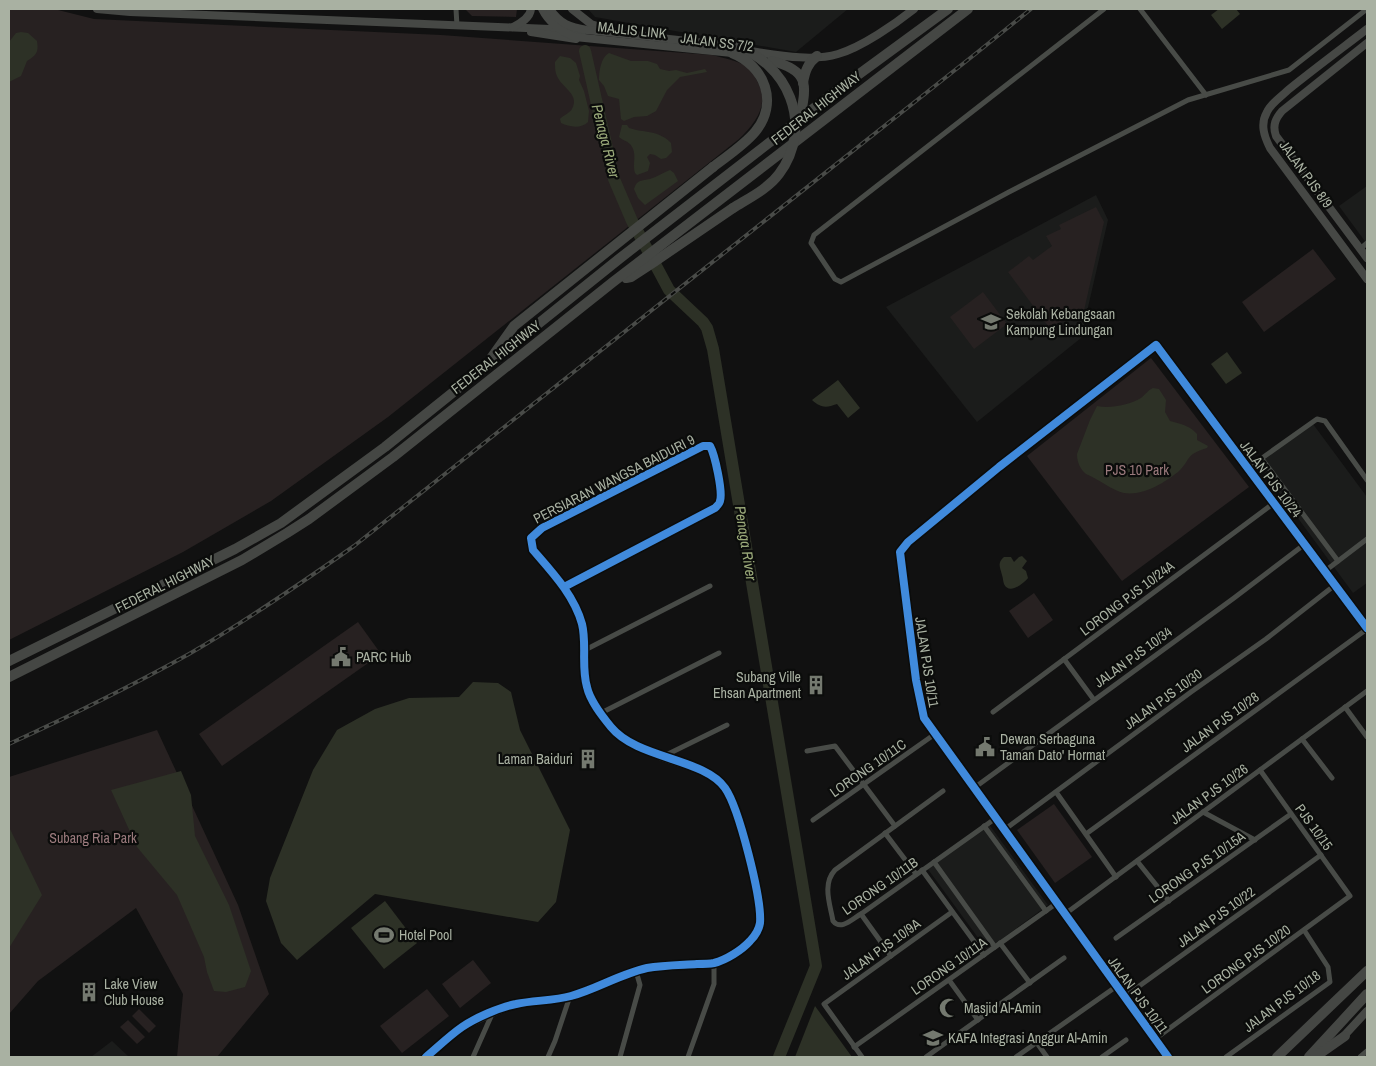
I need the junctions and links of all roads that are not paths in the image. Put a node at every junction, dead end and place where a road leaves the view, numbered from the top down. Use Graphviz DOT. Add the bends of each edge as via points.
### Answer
graph roads {
  1 [pos="97,9"];
  2 [pos="456,9"];
  3 [pos="531,9"];
  4 [pos="542,9"];
  5 [pos="550,9"];
  6 [pos="572,9"];
  7 [pos="914,9"];
  8 [pos="948,9"];
  9 [pos="968,9"];
  10 [pos="1104,9"];
  11 [pos="1140,9"];
  12 [pos="1367,9"];
  13 [pos="457,26"];
  14 [pos="511,28"];
  15 [pos="1367,29"];
  16 [pos="632,36"];
  17 [pos="1367,43"];
  18 [pos="733,50"];
  19 [pos="817,56"];
  20 [pos="1304,60"];
  21 [pos="772,61"];
  22 [pos="1312,72"];
  23 [pos="803,83"];
  24 [pos="1206,95"];
  25 [pos="800,119"];
  26 [pos="1274,126"];
  27 [pos="1264,134"];
  28 [pos="1327,204"];
  29 [pos="1317,212"];
  30 [pos="1367,243"];
  31 [pos="1360,249"];
  32 [pos="1367,258"];
  33 [pos="1367,279"];
  34 [pos="613,282"];
  35 [pos="1156,345"];
  36 [pos="484,368"];
  37 [pos="1262,458"];
  38 [pos="1248,468"];
  39 [pos="1367,480"];
  40 [pos="1274,503"];
  41 [pos="1367,540"];
  42 [pos="1305,544"];
  43 [pos="1338,561"];
  44 [pos="1325,571"];
  45 [pos="1336,585"];
  46 [pos="710,586"];
  47 [pos="564,587"];
  48 [pos="1367,628"];
  49 [pos="585,650"];
  50 [pos="719,653"];
  51 [pos="1064,659"];
  52 [pos="9,661"];
  53 [pos="9,677"];
  54 [pos="1367,691"];
  55 [pos="1094,700"];
  56 [pos="1345,707"];
  57 [pos="993,712"];
  58 [pos="601,713"];
  59 [pos="727,725"];
  60 [pos="935,734"];
  61 [pos="1367,737"];
  62 [pos="1302,739"];
  63 [pos="807,751"];
  64 [pos="662,757"];
  65 [pos="1260,770"];
  66 [pos="1332,778"];
  67 [pos="864,784"];
  68 [pos="974,788"];
  69 [pos="943,791"];
  70 [pos="1056,792"];
  71 [pos="1203,812"];
  72 [pos="1291,814"];
  73 [pos="996,818"];
  74 [pos="813,820"];
  75 [pos="895,826"];
  76 [pos="984,826"];
  77 [pos="1004,830"];
  78 [pos="885,833"];
  79 [pos="1086,834"];
  80 [pos="1255,840"];
  81 [pos="1321,856"];
  82 [pos="1137,861"];
  83 [pos="934,862"];
  84 [pos="922,870"];
  85 [pos="916,874"];
  86 [pos="1116,877"];
  87 [pos="1350,896"];
  88 [pos="1169,901"];
  89 [pos="1057,903"];
  90 [pos="1046,911"];
  91 [pos="952,912"];
  92 [pos="861,914"];
  93 [pos="1065,914"];
  94 [pos="1304,930"];
  95 [pos="1116,938"];
  96 [pos="998,945"];
  97 [pos="984,955"];
  98 [pos="891,956"];
  99 [pos="1064,958"];
  100 [pos="714,963"];
  101 [pos="636,971"];
  102 [pos="1367,971"];
  103 [pos="949,980"];
  104 [pos="1030,983"];
  105 [pos="1117,986"];
  106 [pos="1367,994"];
  107 [pos="570,996"];
  108 [pos="1124,996"];
  109 [pos="1367,1011"];
  110 [pos="493,1012"];
  111 [pos="978,1020"];
  112 [pos="1345,1036"];
  113 [pos="1155,1039"];
  114 [pos="1126,1040"];
  115 [pos="1037,1043"];
  116 [pos="854,1047"];
  117 [pos="1367,1050"];
  118 [pos="426,1057"];
  119 [pos="473,1057"];
  120 [pos="548,1057"];
  121 [pos="620,1057"];
  122 [pos="688,1057"];
  123 [pos="862,1057"];
  124 [pos="926,1057"];
  125 [pos="1016,1057"];
  126 [pos="1047,1057"];
  127 [pos="1102,1057"];
  128 [pos="1168,1057"];
  129 [pos="1226,1057"];
  130 [pos="1277,1057"];
  131 [pos="1309,1057"];
  132 [pos="1314,1057"];
  133 [pos="1323,1057"];
  134 [pos="1360,1057"];
  1 -- 13 [label="street, JALAN SS 7/2"];
  2 -- 13 [label="street"];
  3 -- 14 [label="street" via="523,22"];
  4 -- 18 [label="street, MAJLIS LINK, bridge" via="560,31 574,37"];
  5 -- 18 [label="street, MAJLIS LINK, bridge" via="568,27"];
  6 -- 16 [label="street" via="591,24"];
  7 -- 19 [label="street, JALAN SS 7/2" via="855,48 837,55"];
  8 -- 25 [label="highway, FEDERAL HIGHWAY"];
  9 -- 34 [label="highway, FEDERAL HIGHWAY"];
  10 -- 24 [label="street" via="814,235 812,243 835,279 848,281 1138,125 1188,100"];
  11 -- 24 [label="street"];
  12 -- 20 [label="street"];
  13 -- 14 [label="street, JALAN SS 7/2"];
  14 -- 16 [label="street, JALAN SS 7/2"];
  14 -- 21 [label="street, JALAN SS 7/2" via="551,36"];
  15 -- 22 [label="street, JALAN PJS 8/9"];
  16 -- 19 [label="street, JALAN SS 7/2" via="802,58"];
  17 -- 26 [label="street, JALAN PJS 8/9" via="1282,110"];
  18 -- 34 [label="highway, bridge" via="751,52 764,60 786,88 794,112 795,129 790,152 779,174 762,190 631,277"];
  18 -- 36 [label="highway, bridge" via="752,64 763,81 766,108 757,129 514,326"];
  19 -- 23 [label="highway" via="809,64"];
  20 -- 22 [label="street"];
  20 -- 24 [label="street" via="1289,70"];
  21 -- 23 [label="highway" via="789,65 798,72"];
  22 -- 27 [label="street, JALAN PJS 8/9" via="1266,112"];
  23 -- 25 [label="highway"];
  25 -- 36 [label="highway, FEDERAL HIGHWAY"];
  26 -- 27 [label="street"];
  26 -- 28 [label="street, JALAN PJS 8/9" via="1276,136"];
  27 -- 29 [label="street, JALAN PJS 8/9" via="1270,148"];
  28 -- 29 [label="street"];
  28 -- 31 [label="street, JALAN PJS 8/9"];
  29 -- 33 [label="street, JALAN PJS 8/9"];
  30 -- 31 [label="street"];
  31 -- 32 [label="street, JALAN PJS 8/9"];
  34 -- 53 [label="highway, FEDERAL HIGHWAY" via="393,457 287,534 242,560"];
  35 -- 38 [label="street, JALAN PJS 10/24"];
  35 -- 60 [label="street, JALAN PJS 10/11" via="999,467 900,552 921,710"];
  36 -- 52 [label="highway, FEDERAL HIGHWAY" via="281,523"];
  37 -- 38 [label="street"];
  37 -- 39 [label="street" via="1321,419"];
  37 -- 43 [label="street"];
  38 -- 40 [label="street, JALAN PJS 10/24"];
  40 -- 42 [label="street, JALAN PJS 10/24"];
  40 -- 51 [label="street, LORONG PJS 10/24A"];
  41 -- 43 [label="street"];
  42 -- 44 [label="street, JALAN PJS 10/24"];
  42 -- 55 [label="street, JALAN PJS 10/34"];
  43 -- 44 [label="street"];
  44 -- 45 [label="street, JALAN PJS 10/24"];
  45 -- 48 [label="street, JALAN PJS 10/24"];
  45 -- 70 [label="street, JALAN PJS 10/30"];
  46 -- 49 [label="street"];
  47 -- 47 [label="street, PERSIARAN WANGSA BAIDURI 9" via="716,508 721,495 710,446 703,446 542,528 531,538 533,550"];
  47 -- 49 [label="street" via="582,624"];
  48 -- 79 [label="street, JALAN PJS 10/28"];
  49 -- 58 [label="street" via="586,686"];
  50 -- 58 [label="street"];
  51 -- 55 [label="street"];
  51 -- 57 [label="street, LORONG PJS 10/24A"];
  54 -- 56 [label="street, JALAN PJS 10/26"];
  55 -- 68 [label="street, JALAN PJS 10/34"];
  56 -- 61 [label="street"];
  56 -- 62 [label="street, JALAN PJS 10/26"];
  58 -- 64 [label="street" via="613,730"];
  59 -- 64 [label="street"];
  60 -- 67 [label="street, LORONG 10/11C"];
  60 -- 68 [label="street, JALAN PJS 10/11"];
  62 -- 65 [label="street, JALAN PJS 10/26"];
  62 -- 66 [label="street"];
  63 -- 67 [label="street" via="835,746"];
  64 -- 100 [label="street" via="702,770 725,788 735,809 752,872 760,925 750,942"];
  65 -- 71 [label="street, JALAN PJS 10/26"];
  65 -- 72 [label="street, PJS 10/15"];
  67 -- 74 [label="street, LORONG 10/11C"];
  67 -- 75 [label="street"];
  68 -- 73 [label="street, JALAN PJS 10/11"];
  69 -- 75 [label="street, LORONG 10/11B"];
  70 -- 77 [label="street, JALAN PJS 10/30"];
  70 -- 79 [label="street"];
  71 -- 80 [label="street"];
  71 -- 82 [label="street, JALAN PJS 10/26"];
  72 -- 80 [label="street, LORONG PJS 10/15A"];
  72 -- 81 [label="street, PJS 10/15"];
  73 -- 76 [label="street, LORONG 10/11B"];
  73 -- 77 [label="street, JALAN PJS 10/11"];
  75 -- 78 [label="street, LORONG 10/11B"];
  76 -- 83 [label="street, LORONG 10/11B"];
  76 -- 90 [label="street"];
  77 -- 89 [label="street, JALAN PJS 10/11"];
  78 -- 85 [label="street"];
  78 -- 92 [label="street, LORONG 10/11B" via="829,876 827,885 835,924 843,925"];
  79 -- 86 [label="street"];
  80 -- 88 [label="street, LORONG PJS 10/15A"];
  81 -- 87 [label="street, PJS 10/15"];
  81 -- 108 [label="street, JALAN PJS 10/22"];
  82 -- 86 [label="street, JALAN PJS 10/26"];
  82 -- 88 [label="street"];
  83 -- 84 [label="street, LORONG 10/11B"];
  83 -- 96 [label="street"];
  84 -- 85 [label="street, LORONG 10/11B"];
  84 -- 91 [label="street"];
  85 -- 92 [label="street, LORONG 10/11B"];
  86 -- 93 [label="street, JALAN PJS 10/26"];
  87 -- 94 [label="street, LORONG PJS 10/20"];
  88 -- 95 [label="street, LORONG PJS 10/15A"];
  89 -- 90 [label="street, LORONG 10/11A"];
  89 -- 93 [label="street, JALAN PJS 10/11"];
  90 -- 96 [label="street, LORONG 10/11A"];
  91 -- 97 [label="street"];
  91 -- 98 [label="street, JALAN PJS 10/9A"];
  92 -- 98 [label="street"];
  93 -- 105 [label="street, JALAN PJS 10/11"];
  94 -- 113 [label="street, LORONG PJS 10/20"];
  94 -- 129 [label="street, JALAN PJS 10/18" via="1328,967 1330,982"];
  96 -- 97 [label="street, LORONG 10/11A"];
  96 -- 104 [label="street"];
  97 -- 103 [label="street, LORONG 10/11A"];
  98 -- 116 [label="street, JALAN PJS 10/9A" via="824,1004"];
  99 -- 104 [label="street"];
  100 -- 101 [label="street"];
  100 -- 122 [label="street" via="714,984"];
  101 -- 107 [label="street"];
  101 -- 121 [label="street" via="640,985"];
  102 -- 130 [label="highway"];
  103 -- 111 [label="street"];
  103 -- 116 [label="street, LORONG 10/11A"];
  104 -- 111 [label="street"];
  105 -- 108 [label="street, JALAN PJS 10/11"];
  105 -- 115 [label="street"];
  106 -- 131 [label="highway"];
  107 -- 110 [label="street" via="517,1004"];
  107 -- 120 [label="street"];
  108 -- 113 [label="street, JALAN PJS 10/11"];
  109 -- 112 [label="street"];
  110 -- 118 [label="street" via="463,1026"];
  110 -- 119 [label="street"];
  111 -- 124 [label="street"];
  112 -- 132 [label="highway"];
  112 -- 133 [label="street"];
  113 -- 128 [label="street, JALAN PJS 10/11"];
  114 -- 127 [label="street"];
  115 -- 125 [label="street"];
  115 -- 126 [label="street"];
  116 -- 123 [label="street"];
  117 -- 134 [label="street"];
}
